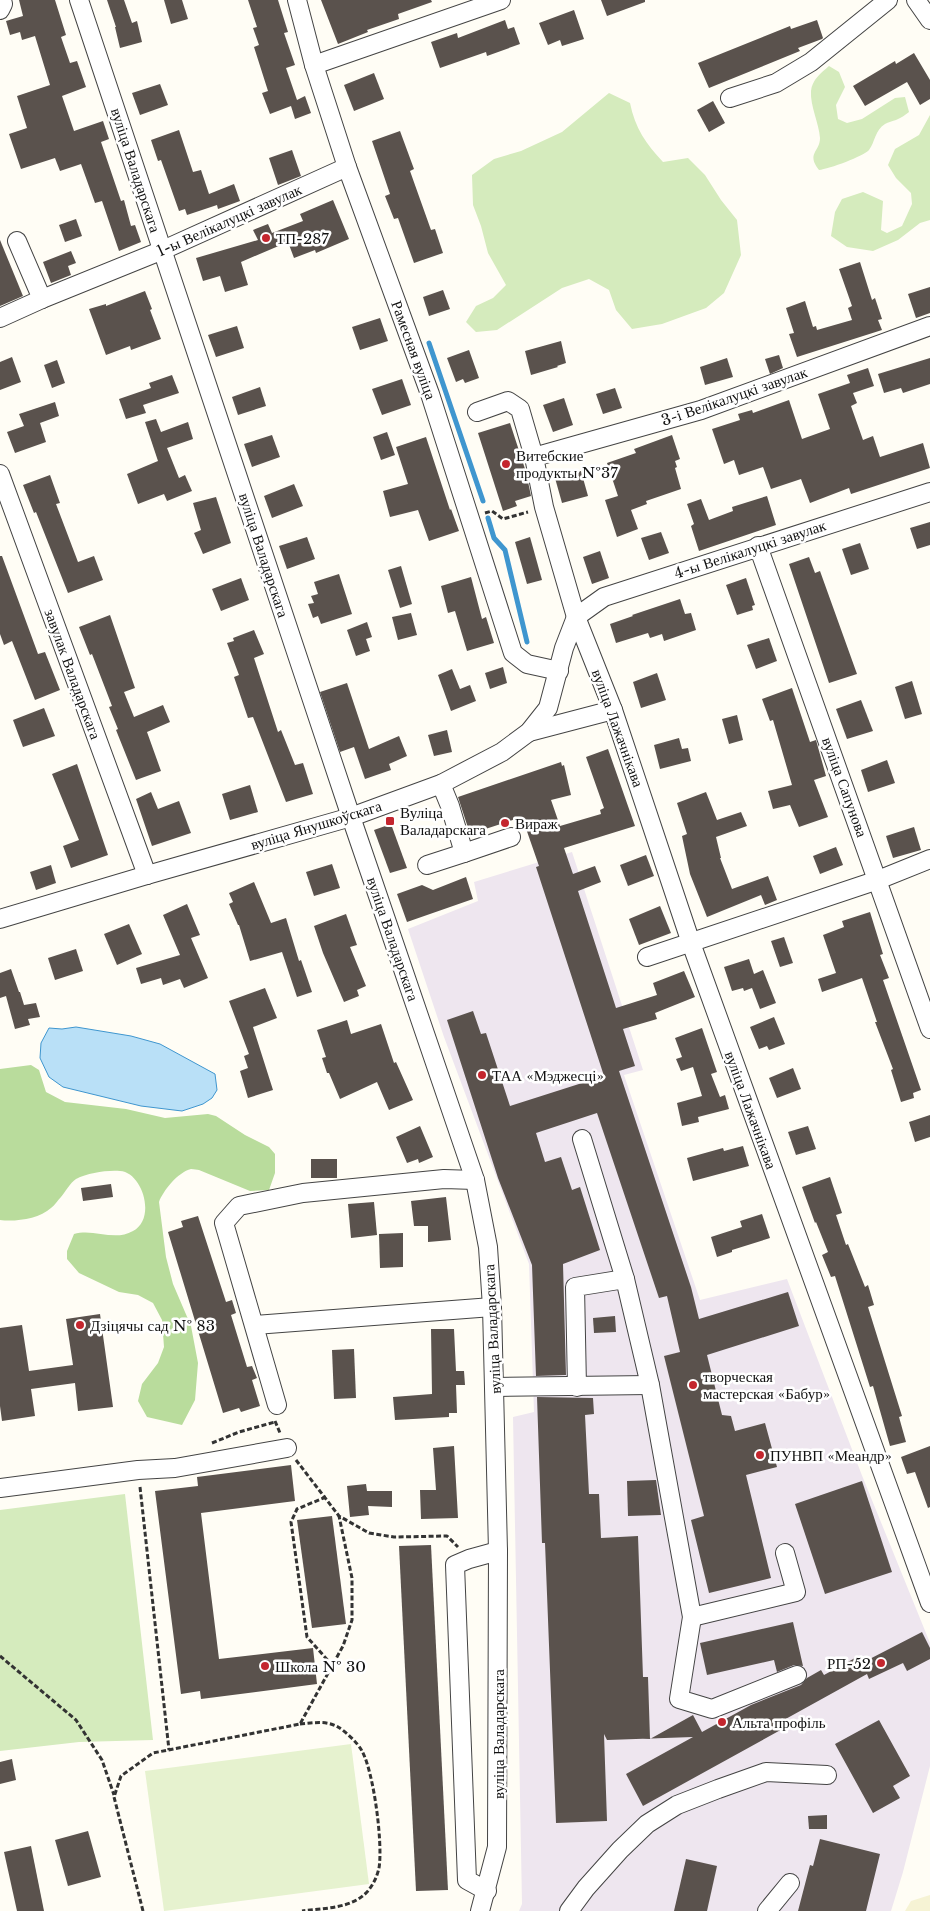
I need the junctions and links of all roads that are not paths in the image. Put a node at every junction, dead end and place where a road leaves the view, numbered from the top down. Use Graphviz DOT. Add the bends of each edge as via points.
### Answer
graph roads {
  1 [pos="2,0"];
  2 [pos="80,0"];
  3 [pos="297,0"];
  4 [pos="501,0"];
  5 [pos="888,0"];
  6 [pos="916,0"];
  7 [pos="0,10"];
  8 [pos="930,20"];
  9 [pos="314,65"];
  10 [pos="730,98"];
  11 [pos="347,167"];
  12 [pos="17,241"];
  13 [pos="163,250"];
  14 [pos="42,299"];
  15 [pos="0,318"];
  16 [pos="930,326"];
  17 [pos="476,412"];
  18 [pos="534,457"];
  19 [pos="0,474"];
  20 [pos="930,492"];
  21 [pos="758,546"];
  22 [pos="576,617"];
  23 [pos="559,671"];
  24 [pos="613,710"];
  25 [pos="529,732"];
  26 [pos="441,784"];
  27 [pos="351,817"];
  28 [pos="511,837"];
  29 [pos="464,853"];
  30 [pos="930,859"];
  31 [pos="427,866"];
  32 [pos="147,875"];
  33 [pos="878,880"];
  34 [pos="0,919"];
  35 [pos="691,943"];
  36 [pos="647,957"];
  37 [pos="930,1029"];
  38 [pos="582,1139"];
  39 [pos="475,1180"];
  40 [pos="625,1279"];
  41 [pos="492,1306"];
  42 [pos="255,1325"];
  43 [pos="650,1385"];
  44 [pos="495,1387"];
  45 [pos="577,1387"];
  46 [pos="277,1405"];
  47 [pos="286,1448"];
  48 [pos="0,1488"];
  49 [pos="498,1551"];
  50 [pos="785,1553"];
  51 [pos="930,1602"];
  52 [pos="692,1616"];
  53 [pos="797,1675"];
  54 [pos="827,1775"];
  55 [pos="790,1883"];
  56 [pos="487,1891"];
  57 [pos="480,1911"];
  58 [pos="569,1911"];
  59 [pos="767,1911"];
  1 -- 7 [label="street"];
  2 -- 13 [label="street, вуліца Валадарскага"];
  3 -- 9 [label="street, Рамесная вуліца"];
  4 -- 9 [label="street"];
  5 -- 10 [label="street" via="811,62 776,83"];
  6 -- 8 [label="street"];
  9 -- 11 [label="street, Рамесная вуліца"];
  11 -- 13 [label="street, 1-ы Велікалуцкі завулак"];
  11 -- 23 [label="street, Рамесная вуліца" via="430,394 513,653 527,664"];
  12 -- 14 [label="street"];
  13 -- 14 [label="street, 1-ы Велікалуцкі завулак"];
  13 -- 27 [label="street, вуліца Валадарскага"];
  14 -- 15 [label="street, 1-ы Велікалуцкі завулак"];
  16 -- 18 [label="street, 3-і Велікалуцкі завулак" via="701,410"];
  17 -- 18 [label="street, вуліца Лажачнікава" via="508,401 520,409"];
  18 -- 22 [label="street, вуліца Лажачнікава" via="544,507"];
  19 -- 32 [label="street, завулак Валадарскага"];
  20 -- 21 [label="street, 4-ы Велікалуцкі завулак"];
  21 -- 22 [label="street, 4-ы Велікалуцкі завулак" via="604,596"];
  21 -- 33 [label="street, вуліца Сапунова"];
  22 -- 23 [label="street, вуліца Янушкоўскага"];
  22 -- 24 [label="street, вуліца Лажачнікава"];
  23 -- 25 [label="street, вуліца Янушкоўскага" via="548,708"];
  24 -- 25 [label="street"];
  24 -- 35 [label="street, вуліца Лажачнікава"];
  25 -- 26 [label="street, вуліца Янушкоўскага" via="502,752"];
  26 -- 27 [label="street, вуліца Янушкоўскага"];
  26 -- 29 [label="street"];
  27 -- 32 [label="street, вуліца Янушкоўскага"];
  27 -- 39 [label="street, вуліца Валадарскага"];
  28 -- 29 [label="street"];
  29 -- 31 [label="street"];
  30 -- 33 [label="street"];
  32 -- 34 [label="street, вуліца Янушкоўскага"];
  33 -- 35 [label="street"];
  33 -- 37 [label="street, вуліца Сапунова"];
  35 -- 36 [label="street"];
  35 -- 51 [label="street, вуліца Лажачнікава"];
  38 -- 40 [label="street"];
  39 -- 41 [label="street, вуліца Валадарскага" via="488,1247"];
  39 -- 42 [label="street" via="444,1179 357,1188 239,1206 224,1223"];
  40 -- 43 [label="street"];
  40 -- 45 [label="street" via="575,1286"];
  41 -- 42 [label="street"];
  41 -- 44 [label="street, вуліца Валадарскага"];
  42 -- 46 [label="street"];
  43 -- 45 [label="street"];
  43 -- 52 [label="street"];
  44 -- 45 [label="street"];
  44 -- 49 [label="street, вуліца Валадарскага"];
  47 -- 48 [label="street" via="175,1468"];
  49 -- 56 [label="street, вуліца Валадарскага" via="497,1847"];
  49 -- 56 [label="street" via="455,1565 467,1880"];
  50 -- 52 [label="street" via="796,1592"];
  52 -- 53 [label="street" via="679,1699 712,1709"];
  54 -- 58 [label="street" via="766,1772 678,1805 647,1824 620,1850"];
  55 -- 59 [label="street"];
  56 -- 57 [label="street, вуліца Валадарскага"];
}
